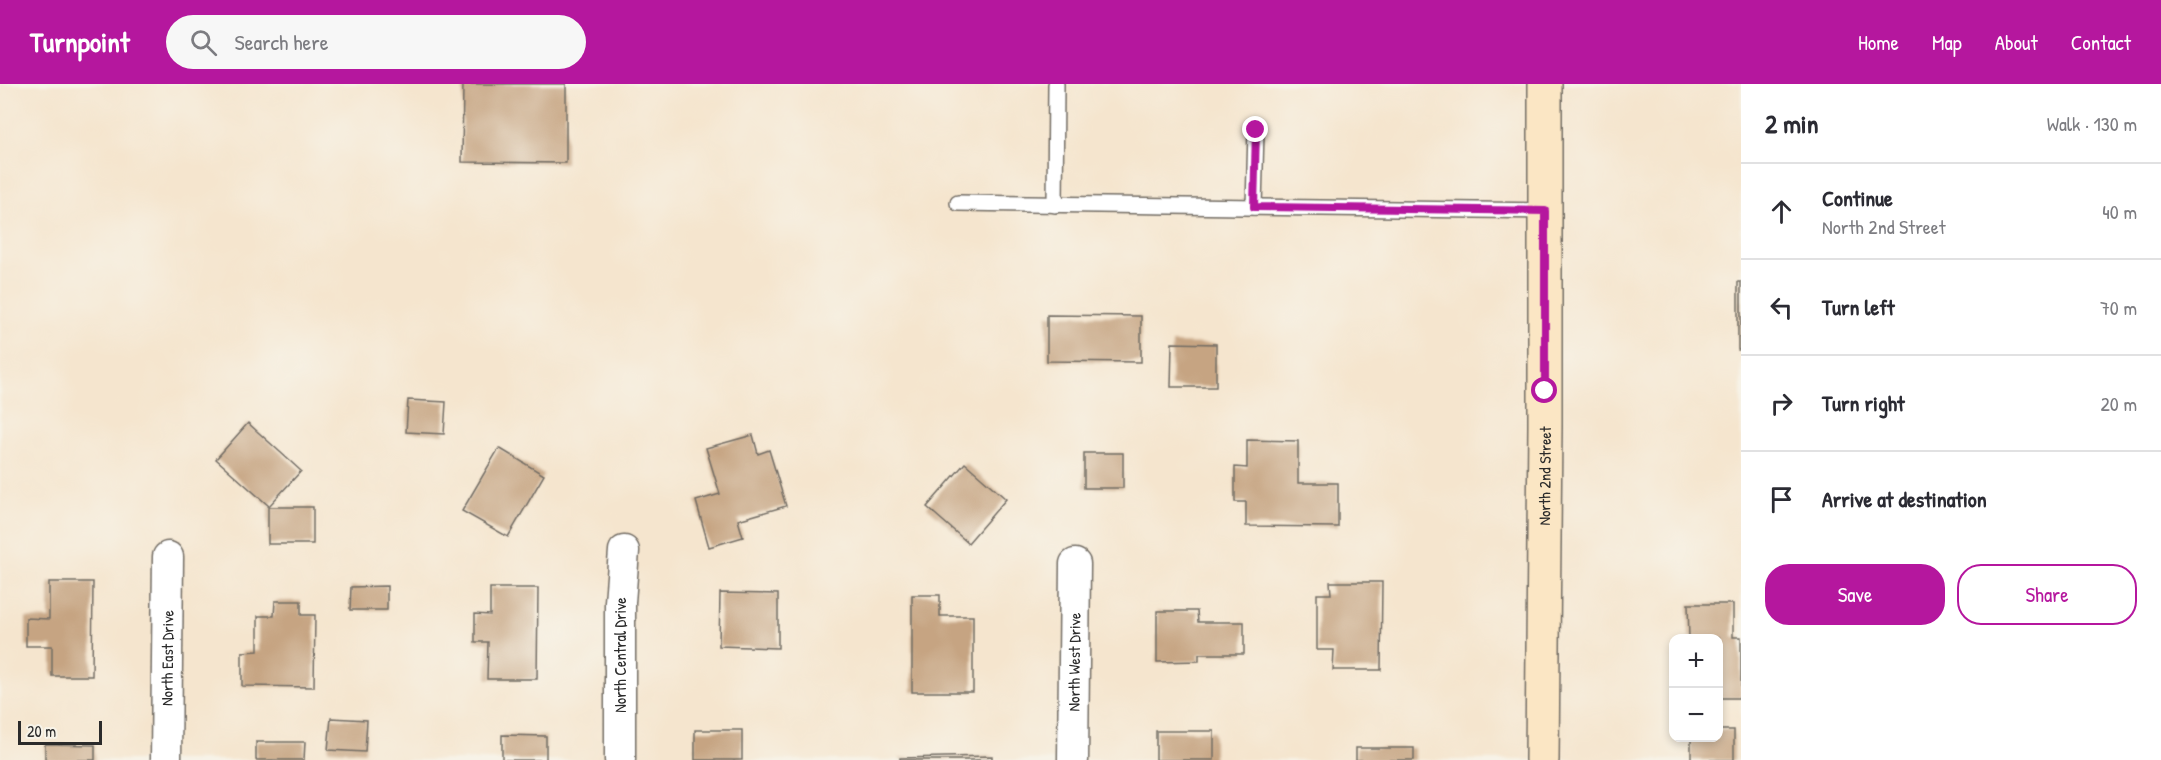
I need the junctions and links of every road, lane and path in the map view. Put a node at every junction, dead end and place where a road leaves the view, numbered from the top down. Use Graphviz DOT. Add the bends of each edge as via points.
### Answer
graph roads {
  1 [pos="1056,84"];
  2 [pos="1545,84"];
  3 [pos="1256,130"];
  4 [pos="958,203"];
  5 [pos="1055,205"];
  6 [pos="1254,207"];
  7 [pos="1545,211"];
  8 [pos="624,551"];
  9 [pos="168,557"];
  10 [pos="1075,564"];
  11 [pos="166,760"];
  12 [pos="620,760"];
  13 [pos="1073,760"];
  14 [pos="1542,760"];
  1 -- 5 [label="lane"];
  2 -- 7 [label="main road, North 2nd Street"];
  3 -- 6 [label="lane"];
  4 -- 5 [label="lane"];
  5 -- 6 [label="lane"];
  6 -- 7 [label="lane"];
  7 -- 14 [label="main road, North 2nd Street"];
  8 -- 12 [label="street, North Central Drive" via="620,602"];
  9 -- 11 [label="street, North East Drive"];
  10 -- 13 [label="street, North West Drive"];
}
